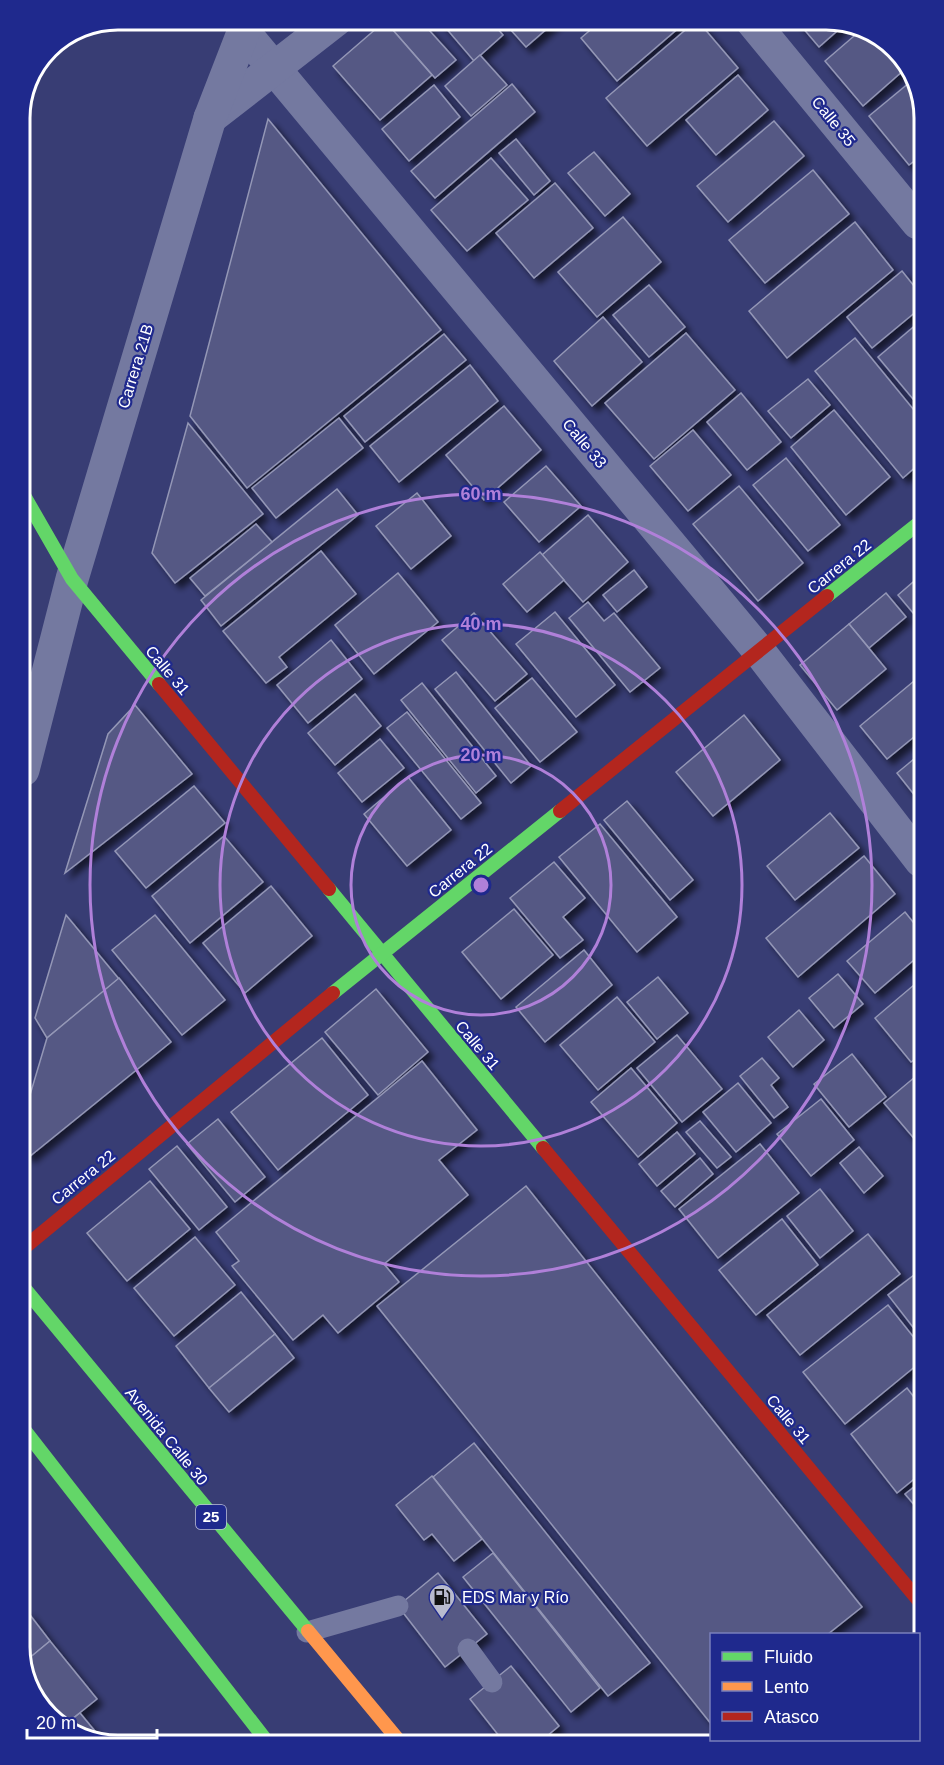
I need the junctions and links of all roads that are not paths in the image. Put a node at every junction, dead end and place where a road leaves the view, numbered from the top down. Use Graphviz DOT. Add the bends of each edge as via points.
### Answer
graph roads {
  1 [pos="243,30"];
  2 [pos="248,30"];
  3 [pos="323,30"];
  4 [pos="759,30"];
  5 [pos="272,69"];
  6 [pos="210,118"];
  7 [pos="914,218"];
  8 [pos="30,507"];
  9 [pos="914,527"];
  10 [pos="72,579"];
  11 [pos="759,651"];
  12 [pos="30,743"];
  13 [pos="914,852"];
  14 [pos="381,954"];
  15 [pos="30,1243"];
  16 [pos="30,1294"];
  17 [pos="30,1437"];
  18 [pos="914,1595"];
  19 [pos="398,1606"];
  20 [pos="307,1632"];
  21 [pos="468,1649"];
  22 [pos="492,1682"];
  23 [pos="262,1735"];
  24 [pos="394,1735"];
  1 -- 6 [label="street, Carrera 21B"];
  2 -- 5 [label="street, Calle 33"];
  3 -- 5 [label="street"];
  4 -- 7 [label="street, Calle 35"];
  5 -- 6 [label="street"];
  5 -- 11 [label="street, Calle 33"];
  6 -- 10 [label="street, Carrera 21B"];
  8 -- 10 [label="main road, Calle 31"];
  9 -- 11 [label="main road, Carrera 22"];
  10 -- 12 [label="street, Carrera 21B"];
  10 -- 14 [label="main road, Calle 31"];
  11 -- 13 [label="street, Calle 33"];
  11 -- 14 [label="main road, Carrera 22"];
  14 -- 15 [label="main road, Carrera 22"];
  14 -- 18 [label="main road, Calle 31"];
  16 -- 20 [label="main road, Avenida Calle 30 / 25"];
  17 -- 23 [label="main road"];
  19 -- 20 [label="lane"];
  20 -- 24 [label="main road, Avenida Calle 30 / 25"];
  21 -- 22 [label="lane"];
}
